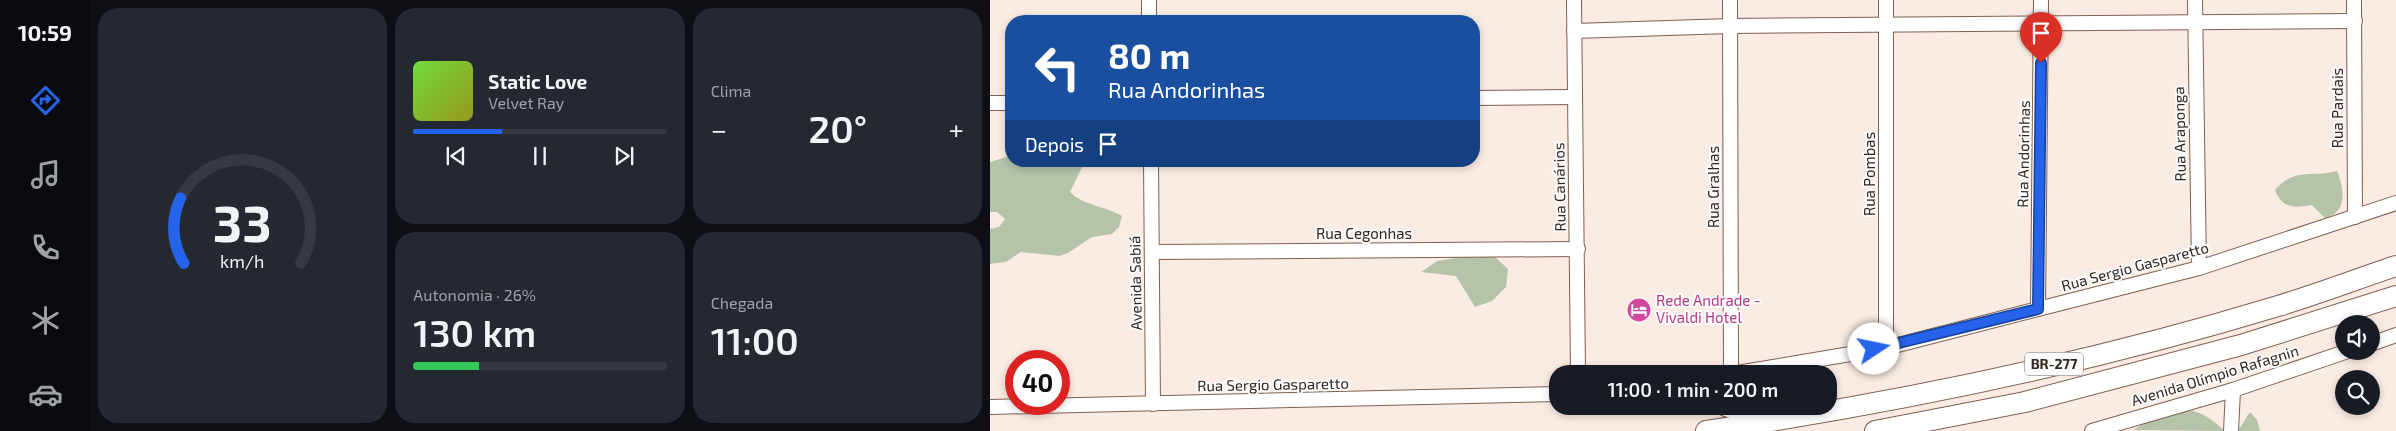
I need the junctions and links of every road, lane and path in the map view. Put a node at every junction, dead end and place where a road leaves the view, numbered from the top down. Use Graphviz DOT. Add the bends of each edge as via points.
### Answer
graph roads {
  1 [pos="1149,0"];
  2 [pos="1574,0"];
  3 [pos="1730,0"];
  4 [pos="1886,0"];
  5 [pos="2041,0"];
  6 [pos="2195,0"];
  7 [pos="2354,0"];
  8 [pos="1149,15"];
  9 [pos="2354,21"];
  10 [pos="2195,22"];
  11 [pos="1886,25"];
  12 [pos="2042,25"];
  13 [pos="1730,26"];
  14 [pos="1574,31"];
  15 [pos="1575,97"];
  16 [pos="1480,98"];
  17 [pos="990,103"];
  18 [pos="1005,103"];
  19 [pos="1151,167"];
  20 [pos="2396,203"];
  21 [pos="2355,217"];
  22 [pos="1578,249"];
  23 [pos="1152,252"];
  24 [pos="2396,266"];
  25 [pos="2198,268"];
  26 [pos="2396,296"];
  27 [pos="2038,309"];
  28 [pos="2396,335"];
  29 [pos="2380,341"];
  30 [pos="1886,348"];
  31 [pos="2335,355"];
  32 [pos="1578,365"];
  33 [pos="1731,365"];
  34 [pos="1785,365"];
  35 [pos="2233,390"];
  36 [pos="1549,394"];
  37 [pos="1153,404"];
  38 [pos="990,407"];
  39 [pos="1754,415"];
  40 [pos="1773,421"];
  41 [pos="1706,431"];
  42 [pos="1875,431"];
  43 [pos="2092,431"];
  44 [pos="2232,431"];
  1 -- 8 [label="street"];
  2 -- 14 [label="street, Rua Canários"];
  3 -- 13 [label="street, Rua Gralhas"];
  4 -- 11 [label="street, Rua Pombas"];
  5 -- 12 [label="street, Rua Andorinhas"];
  6 -- 10 [label="street, Rua Araponga"];
  7 -- 9 [label="street, Rua Pardais"];
  9 -- 10 [label="street"];
  9 -- 21 [label="street, Rua Pardais"];
  10 -- 12 [label="street"];
  10 -- 25 [label="street, Rua Araponga"];
  11 -- 12 [label="street"];
  11 -- 13 [label="street"];
  11 -- 30 [label="street, Rua Pombas"];
  12 -- 27 [label="street, Rua Andorinhas"];
  13 -- 14 [label="street"];
  13 -- 33 [label="street, Rua Gralhas"];
  14 -- 15 [label="street, Rua Canários"];
  15 -- 16 [label="street"];
  15 -- 22 [label="street, Rua Canários"];
  17 -- 18 [label="street"];
  19 -- 23 [label="street, Avenida Sabiá"];
  20 -- 21 [label="street, Rua Sergio Gasparetto"];
  21 -- 25 [label="street, Rua Sergio Gasparetto"];
  22 -- 23 [label="street, Rua Cegonhas"];
  22 -- 32 [label="street, Rua Canários"];
  23 -- 37 [label="street, Avenida Sabiá"];
  24 -- 40 [label="highway, BR-277" via="2278,306 2148,342 1963,385"];
  25 -- 27 [label="street, Rua Sergio Gasparetto"];
  26 -- 42 [label="highway, BR-277" via="2241,344 2025,402"];
  27 -- 30 [label="street, Rua Sergio Gasparetto"];
  28 -- 29 [label="street"];
  30 -- 34 [label="street, Rua Sergio Gasparetto"];
  31 -- 35 [label="street, Avenida Olímpio Rafagnin"];
  35 -- 43 [label="street, Avenida Olímpio Rafagnin"];
  35 -- 44 [label="street"];
  36 -- 37 [label="street, Rua Sergio Gasparetto"];
  37 -- 38 [label="street, Rua Sergio Gasparetto"];
  39 -- 40 [label="highway"];
  40 -- 41 [label="highway, BR-277"];
}
